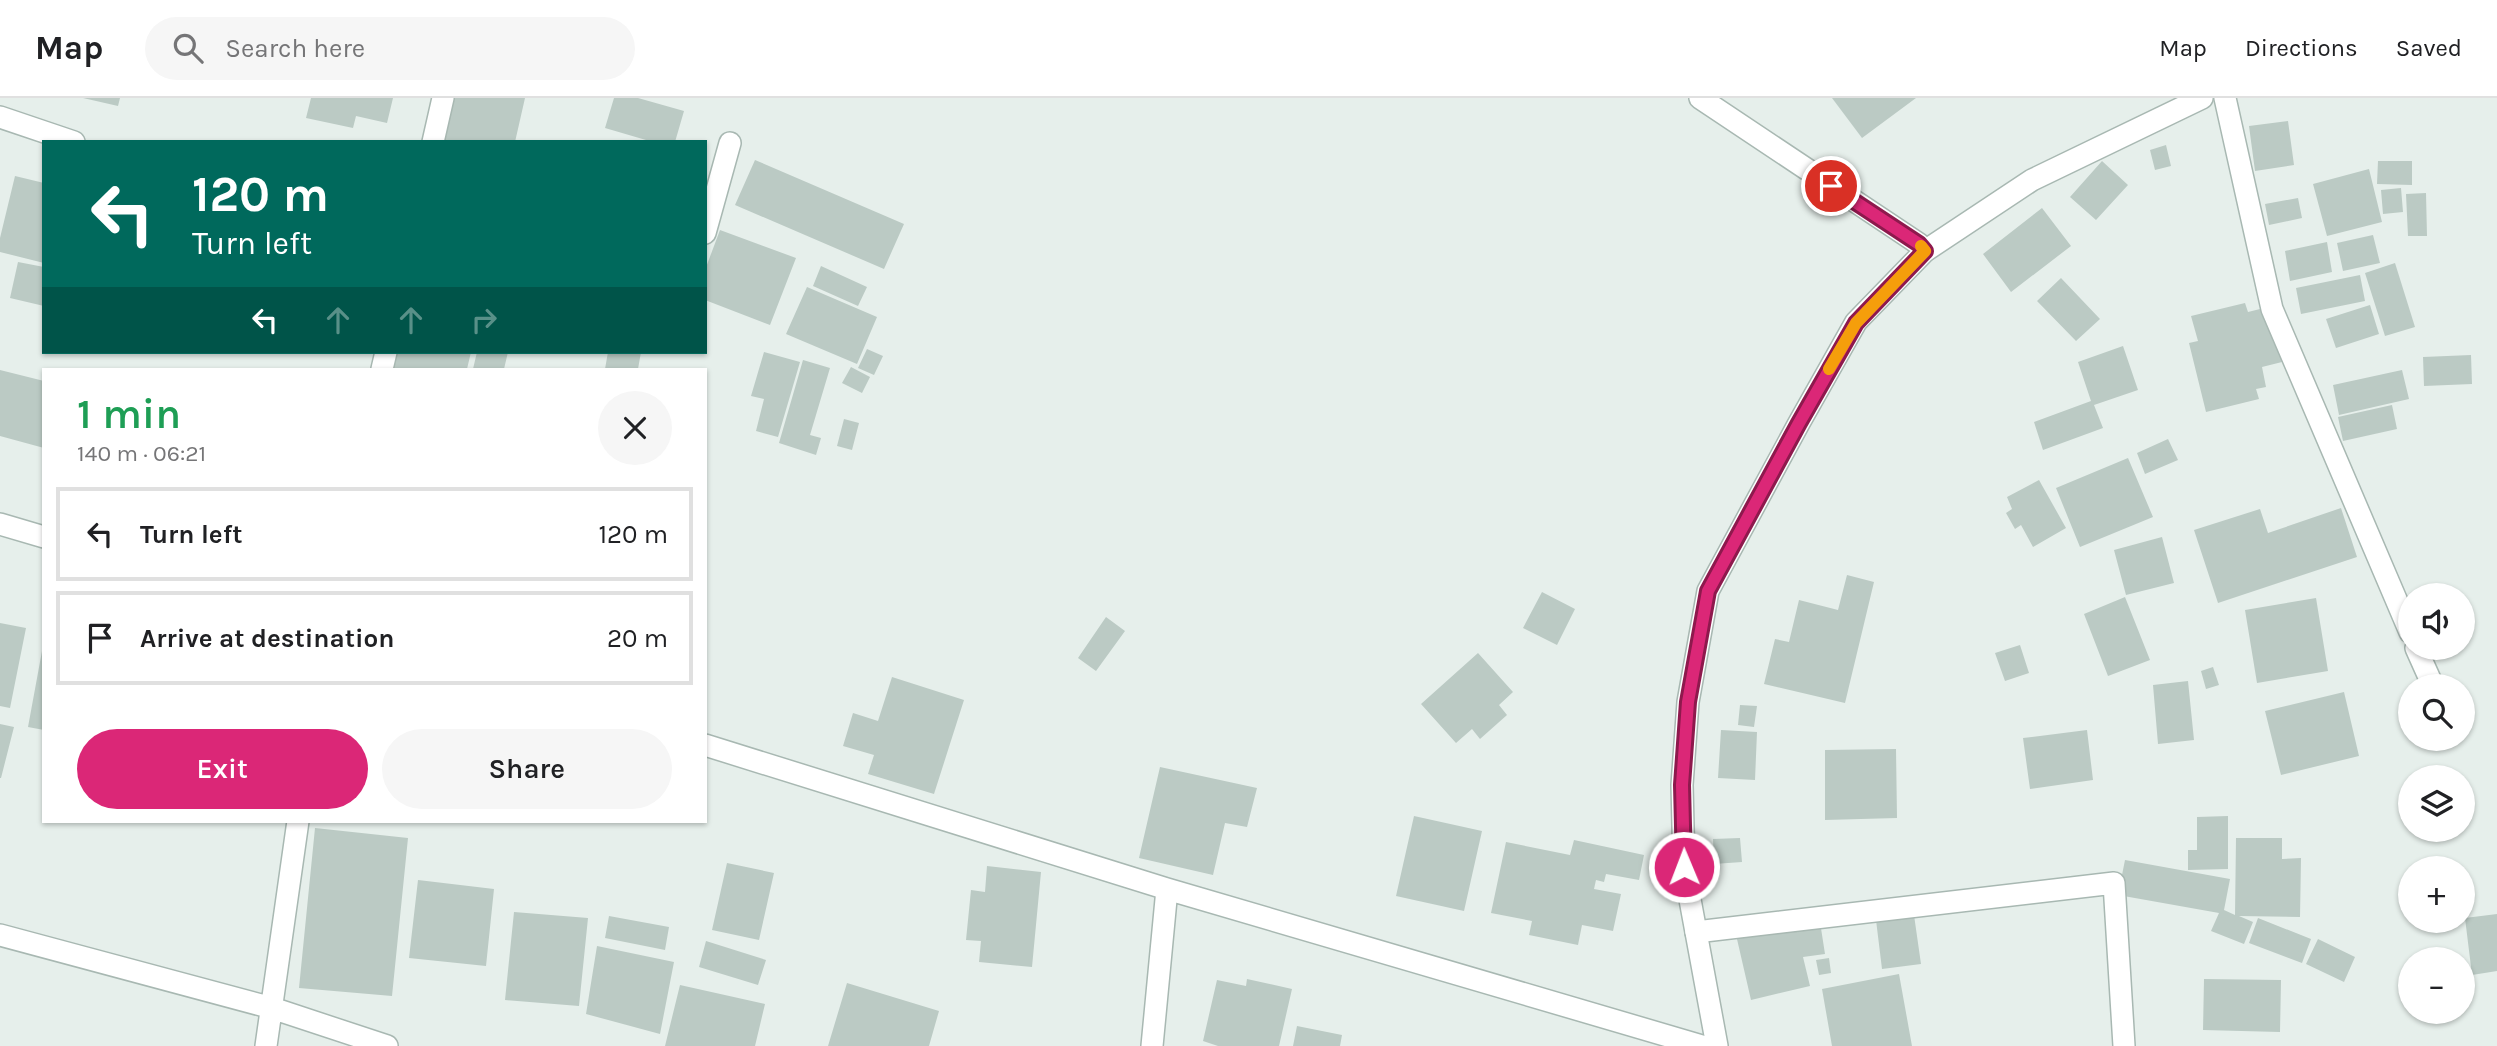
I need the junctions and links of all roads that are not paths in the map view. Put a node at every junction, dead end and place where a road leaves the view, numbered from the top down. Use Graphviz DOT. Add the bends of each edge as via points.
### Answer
graph roads {
  1 [pos="443,98"];
  2 [pos="1700,98"];
  3 [pos="2202,98"];
  4 [pos="2225,98"];
  5 [pos="0,117"];
  6 [pos="68,140"];
  7 [pos="433,140"];
  8 [pos="730,143"];
  9 [pos="707,226"];
  10 [pos="1925,251"];
  11 [pos="0,524"];
  12 [pos="42,536"];
  13 [pos="2398,604"];
  14 [pos="707,746"];
  15 [pos="298,823"];
  16 [pos="1167,889"];
  17 [pos="1696,932"];
  18 [pos="0,935"];
  19 [pos="272,1008"];
  20 [pos="266,1046"];
  21 [pos="387,1046"];
  22 [pos="1153,1046"];
  23 [pos="1702,1046"];
  24 [pos="1717,1046"];
  25 [pos="2124,1046"];
  1 -- 7 [label="street"];
  2 -- 10 [label="street"];
  3 -- 10 [label="street" via="2032,180"];
  4 -- 13 [label="street" via="2272,309"];
  5 -- 6 [label="street"];
  8 -- 9 [label="street"];
  10 -- 17 [label="street" via="1856,323 1708,591 1688,702 1682,785 1684,867"];
  11 -- 12 [label="street"];
  14 -- 16 [label="street"];
  15 -- 19 [label="street"];
  16 -- 22 [label="street"];
  16 -- 23 [label="street"];
  17 -- 24 [label="street"];
  17 -- 25 [label="street" via="2114,883"];
  18 -- 19 [label="street"];
  19 -- 20 [label="street"];
  19 -- 21 [label="street"];
}
